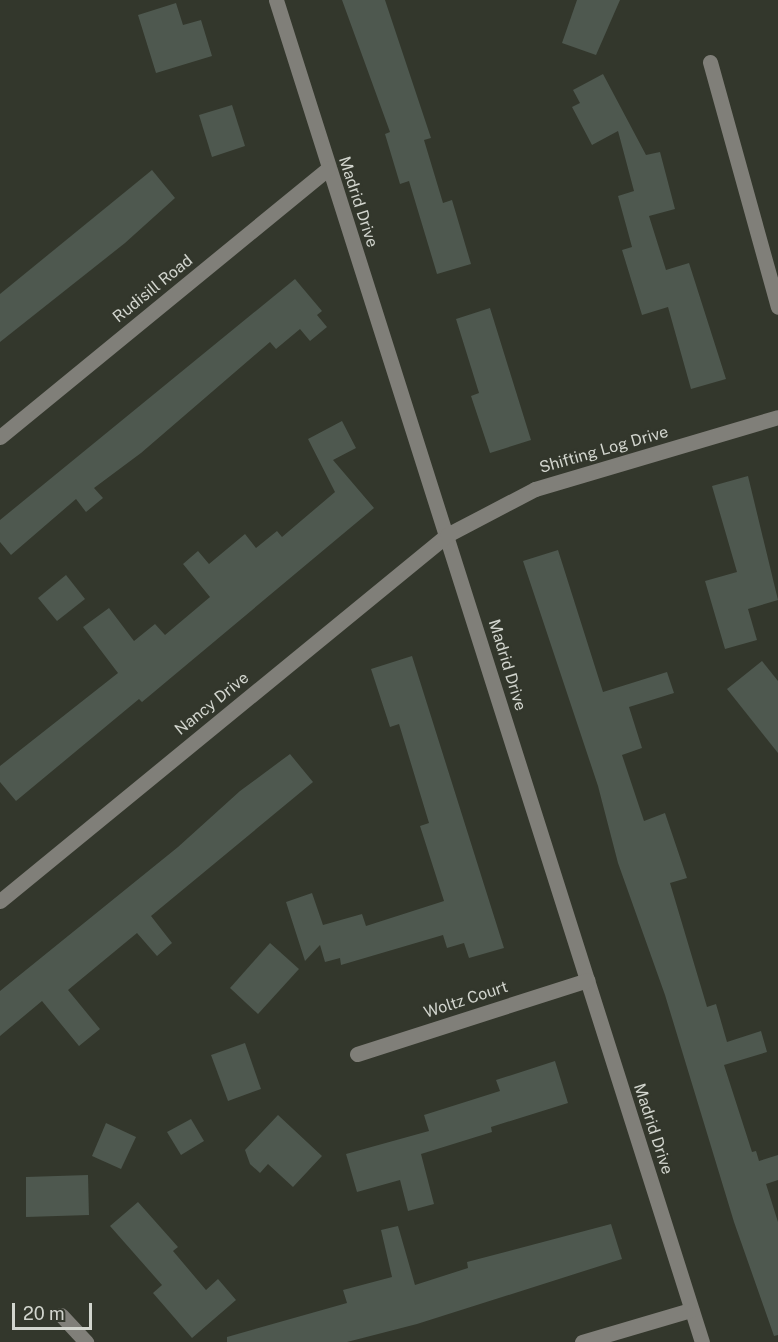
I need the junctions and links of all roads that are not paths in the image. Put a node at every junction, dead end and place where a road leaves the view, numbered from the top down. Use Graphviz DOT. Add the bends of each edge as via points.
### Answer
graph roads {
  1 [pos="276,0"];
  2 [pos="710,62"];
  3 [pos="328,169"];
  4 [pos="778,307"];
  5 [pos="778,417"];
  6 [pos="0,437"];
  7 [pos="447,535"];
  8 [pos="0,901"];
  9 [pos="587,980"];
  10 [pos="357,1054"];
  11 [pos="691,1310"];
  12 [pos="61,1315"];
  13 [pos="86,1342"];
  14 [pos="582,1342"];
  15 [pos="702,1342"];
  1 -- 3 [label="street, Madrid Drive"];
  2 -- 4 [label="street"];
  3 -- 6 [label="street, Rudisill Road"];
  3 -- 7 [label="street, Madrid Drive"];
  5 -- 7 [label="street, Shifting Log Drive" via="535,489"];
  7 -- 8 [label="street, Nancy Drive"];
  7 -- 9 [label="street, Madrid Drive"];
  9 -- 10 [label="street, Woltz Court"];
  9 -- 11 [label="street, Madrid Drive"];
  11 -- 14 [label="street"];
  11 -- 15 [label="street, Madrid Drive"];
  12 -- 13 [label="street"];
}
